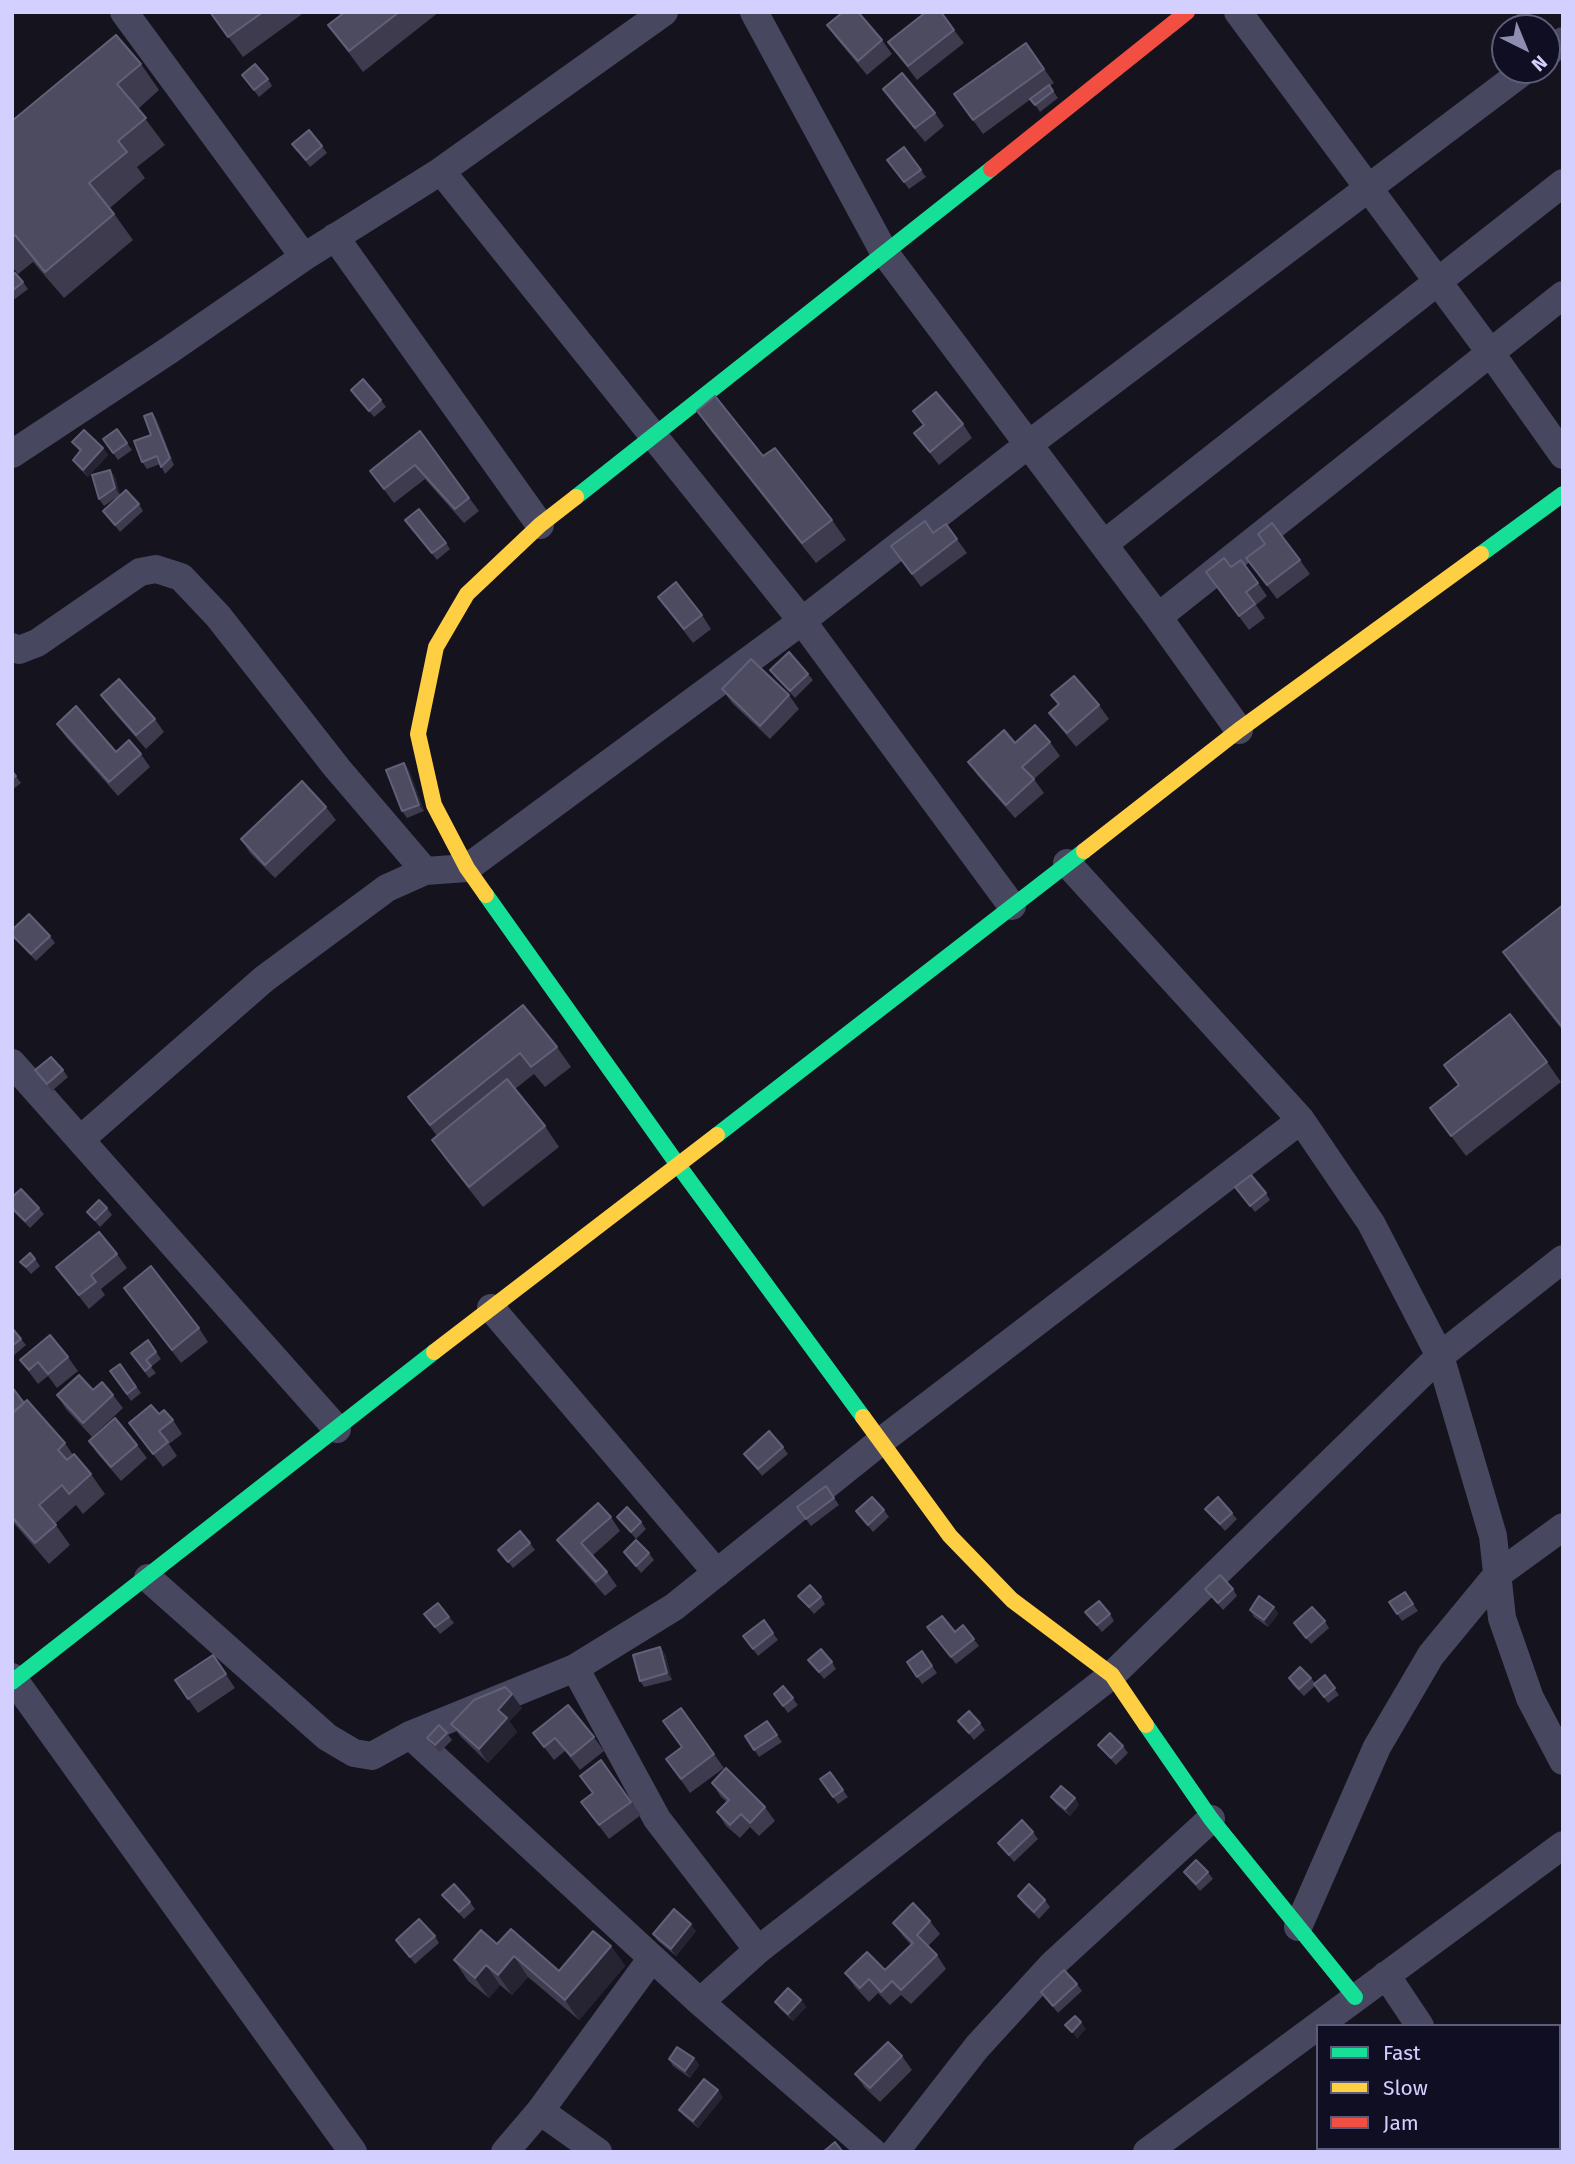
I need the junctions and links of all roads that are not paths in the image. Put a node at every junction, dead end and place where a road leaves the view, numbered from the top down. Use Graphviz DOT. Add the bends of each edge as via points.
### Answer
graph roads {
  1 [pos="124,12"];
  2 [pos="664,12"];
  3 [pos="754,12"];
  4 [pos="1187,12"];
  5 [pos="1238,12"];
  6 [pos="1506,84"];
  7 [pos="441,171"];
  8 [pos="1563,183"];
  9 [pos="1369,188"];
  10 [pos="335,237"];
  11 [pos="884,252"];
  12 [pos="304,257"];
  13 [pos="1439,282"];
  14 [pos="1563,295"];
  15 [pos="1490,352"];
  16 [pos="654,437"];
  17 [pos="1029,444"];
  18 [pos="12,454"];
  19 [pos="1563,455"];
  20 [pos="1563,494"];
  21 [pos="540,525"];
  22 [pos="1104,544"];
  23 [pos="1158,617"];
  24 [pos="802,621"];
  25 [pos="12,647"];
  26 [pos="1239,730"];
  27 [pos="1067,863"];
  28 [pos="467,868"];
  29 [pos="425,871"];
  30 [pos="1012,906"];
  31 [pos="12,1063"];
  32 [pos="1301,1120"];
  33 [pos="80,1139"];
  34 [pos="678,1165"];
  35 [pos="1563,1259"];
  36 [pos="491,1308"];
  37 [pos="1440,1356"];
  38 [pos="337,1430"];
  39 [pos="880,1442"];
  40 [pos="1563,1527"];
  41 [pos="717,1573"];
  42 [pos="1497,1575"];
  43 [pos="148,1578"];
  44 [pos="575,1668"];
  45 [pos="1112,1675"];
  46 [pos="13,1680"];
  47 [pos="410,1735"];
  48 [pos="1563,1761"];
  49 [pos="1211,1819"];
  50 [pos="1563,1845"];
  51 [pos="1298,1927"];
  52 [pos="758,1950"];
  53 [pos="652,1958"];
  54 [pos="1386,1975"];
  55 [pos="1355,1997"];
  56 [pos="700,2002"];
  57 [pos="1319,2024"];
  58 [pos="1419,2024"];
  59 [pos="1316,2026"];
  60 [pos="540,2111"];
  61 [pos="353,2152"];
  62 [pos="505,2152"];
  63 [pos="598,2152"];
  64 [pos="873,2152"];
  65 [pos="895,2152"];
  66 [pos="1147,2152"];
  1 -- 12 [label="street"];
  2 -- 7 [label="street"];
  3 -- 11 [label="street"];
  4 -- 11 [label="main road"];
  5 -- 9 [label="street"];
  6 -- 9 [label="street"];
  7 -- 10 [label="street"];
  7 -- 16 [label="street"];
  8 -- 13 [label="street"];
  9 -- 13 [label="street"];
  9 -- 17 [label="street"];
  10 -- 12 [label="street"];
  10 -- 21 [label="street"];
  11 -- 16 [label="main road"];
  11 -- 17 [label="street"];
  12 -- 18 [label="street"];
  13 -- 15 [label="street"];
  13 -- 22 [label="street"];
  14 -- 15 [label="street"];
  15 -- 19 [label="street"];
  15 -- 23 [label="street"];
  16 -- 21 [label="main road"];
  16 -- 24 [label="street"];
  17 -- 22 [label="street"];
  17 -- 24 [label="street"];
  20 -- 26 [label="main road"];
  21 -- 28 [label="main road" via="467,594 436,647 418,734 434,805"];
  22 -- 23 [label="street"];
  23 -- 26 [label="street"];
  24 -- 28 [label="street"];
  24 -- 30 [label="street"];
  25 -- 29 [label="street" via="19,650 37,643 140,572 156,569 181,577 218,616"];
  26 -- 27 [label="main road"];
  27 -- 30 [label="main road"];
  27 -- 32 [label="street"];
  28 -- 29 [label="street"];
  28 -- 34 [label="main road"];
  29 -- 33 [label="street" via="387,888 264,979"];
  30 -- 34 [label="main road"];
  31 -- 33 [label="street"];
  32 -- 37 [label="street" via="1371,1223"];
  32 -- 39 [label="street"];
  33 -- 38 [label="street"];
  34 -- 36 [label="main road"];
  34 -- 39 [label="main road"];
  35 -- 37 [label="street"];
  36 -- 38 [label="main road"];
  36 -- 41 [label="street"];
  37 -- 42 [label="street" via="1493,1536"];
  37 -- 45 [label="street"];
  38 -- 43 [label="main road"];
  39 -- 41 [label="street"];
  39 -- 45 [label="main road" via="950,1536 1012,1600"];
  40 -- 42 [label="street"];
  41 -- 44 [label="street" via="674,1606"];
  42 -- 48 [label="street" via="1510,1641 1531,1698"];
  42 -- 51 [label="street" via="1431,1655 1377,1747"];
  43 -- 46 [label="main road"];
  43 -- 47 [label="street" via="327,1737 354,1753 372,1756"];
  44 -- 47 [label="street"];
  44 -- 52 [label="street" via="657,1819"];
  45 -- 49 [label="main road"];
  45 -- 52 [label="street"];
  46 -- 61 [label="street"];
  47 -- 53 [label="street"];
  49 -- 51 [label="main road"];
  49 -- 65 [label="street" via="1053,1964 977,2047"];
  50 -- 54 [label="street"];
  51 -- 55 [label="main road"];
  52 -- 56 [label="street"];
  53 -- 56 [label="street"];
  53 -- 60 [label="street"];
  54 -- 55 [label="street"];
  54 -- 58 [label="street"];
  55 -- 57 [label="street"];
  56 -- 64 [label="street"];
  59 -- 66 [label="street"];
  60 -- 62 [label="street"];
  60 -- 63 [label="street"];
}
